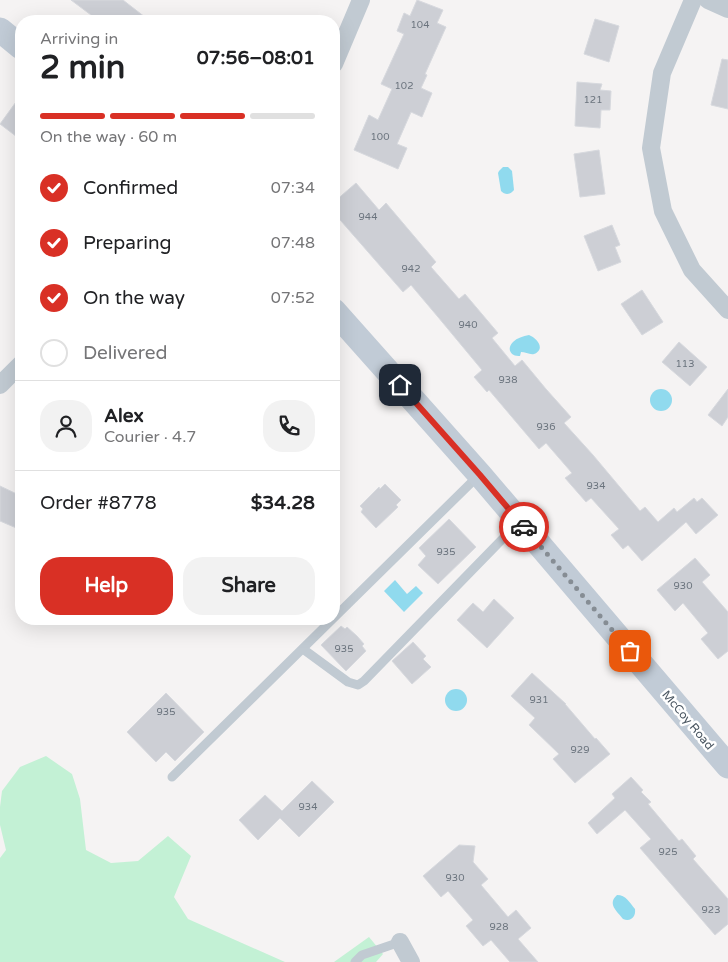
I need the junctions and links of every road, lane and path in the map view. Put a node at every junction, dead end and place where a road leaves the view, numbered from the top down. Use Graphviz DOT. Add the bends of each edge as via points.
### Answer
graph roads {
  1 [pos="361,0"];
  2 [pos="693,0"];
  3 [pos="708,0"];
  4 [pos="728,9"];
  5 [pos="0,30"];
  6 [pos="15,41"];
  7 [pos="340,50"];
  8 [pos="728,310"];
  9 [pos="340,318"];
  10 [pos="15,370"];
  11 [pos="0,385"];
  12 [pos="480,475"];
  13 [pos="520,522"];
  14 [pos="340,613"];
  15 [pos="327,625"];
  16 [pos="303,649"];
  17 [pos="728,766"];
  18 [pos="172,777"];
  19 [pos="400,942"];
  20 [pos="355,962"];
  21 [pos="412,962"];
  1 -- 7 [label="street"];
  2 -- 8 [label="street" via="662,73 651,148 662,211 692,270"];
  3 -- 4 [label="street"];
  5 -- 6 [label="street"];
  9 -- 12 [label="street, McCoy Road"];
  10 -- 11 [label="street"];
  12 -- 13 [label="street, McCoy Road"];
  12 -- 14 [label="lane"];
  13 -- 16 [label="lane" via="358,685 348,682"];
  13 -- 17 [label="street, McCoy Road"];
  15 -- 16 [label="lane"];
  16 -- 18 [label="lane"];
  19 -- 20 [label="lane" via="362,955"];
  19 -- 21 [label="street"];
}
